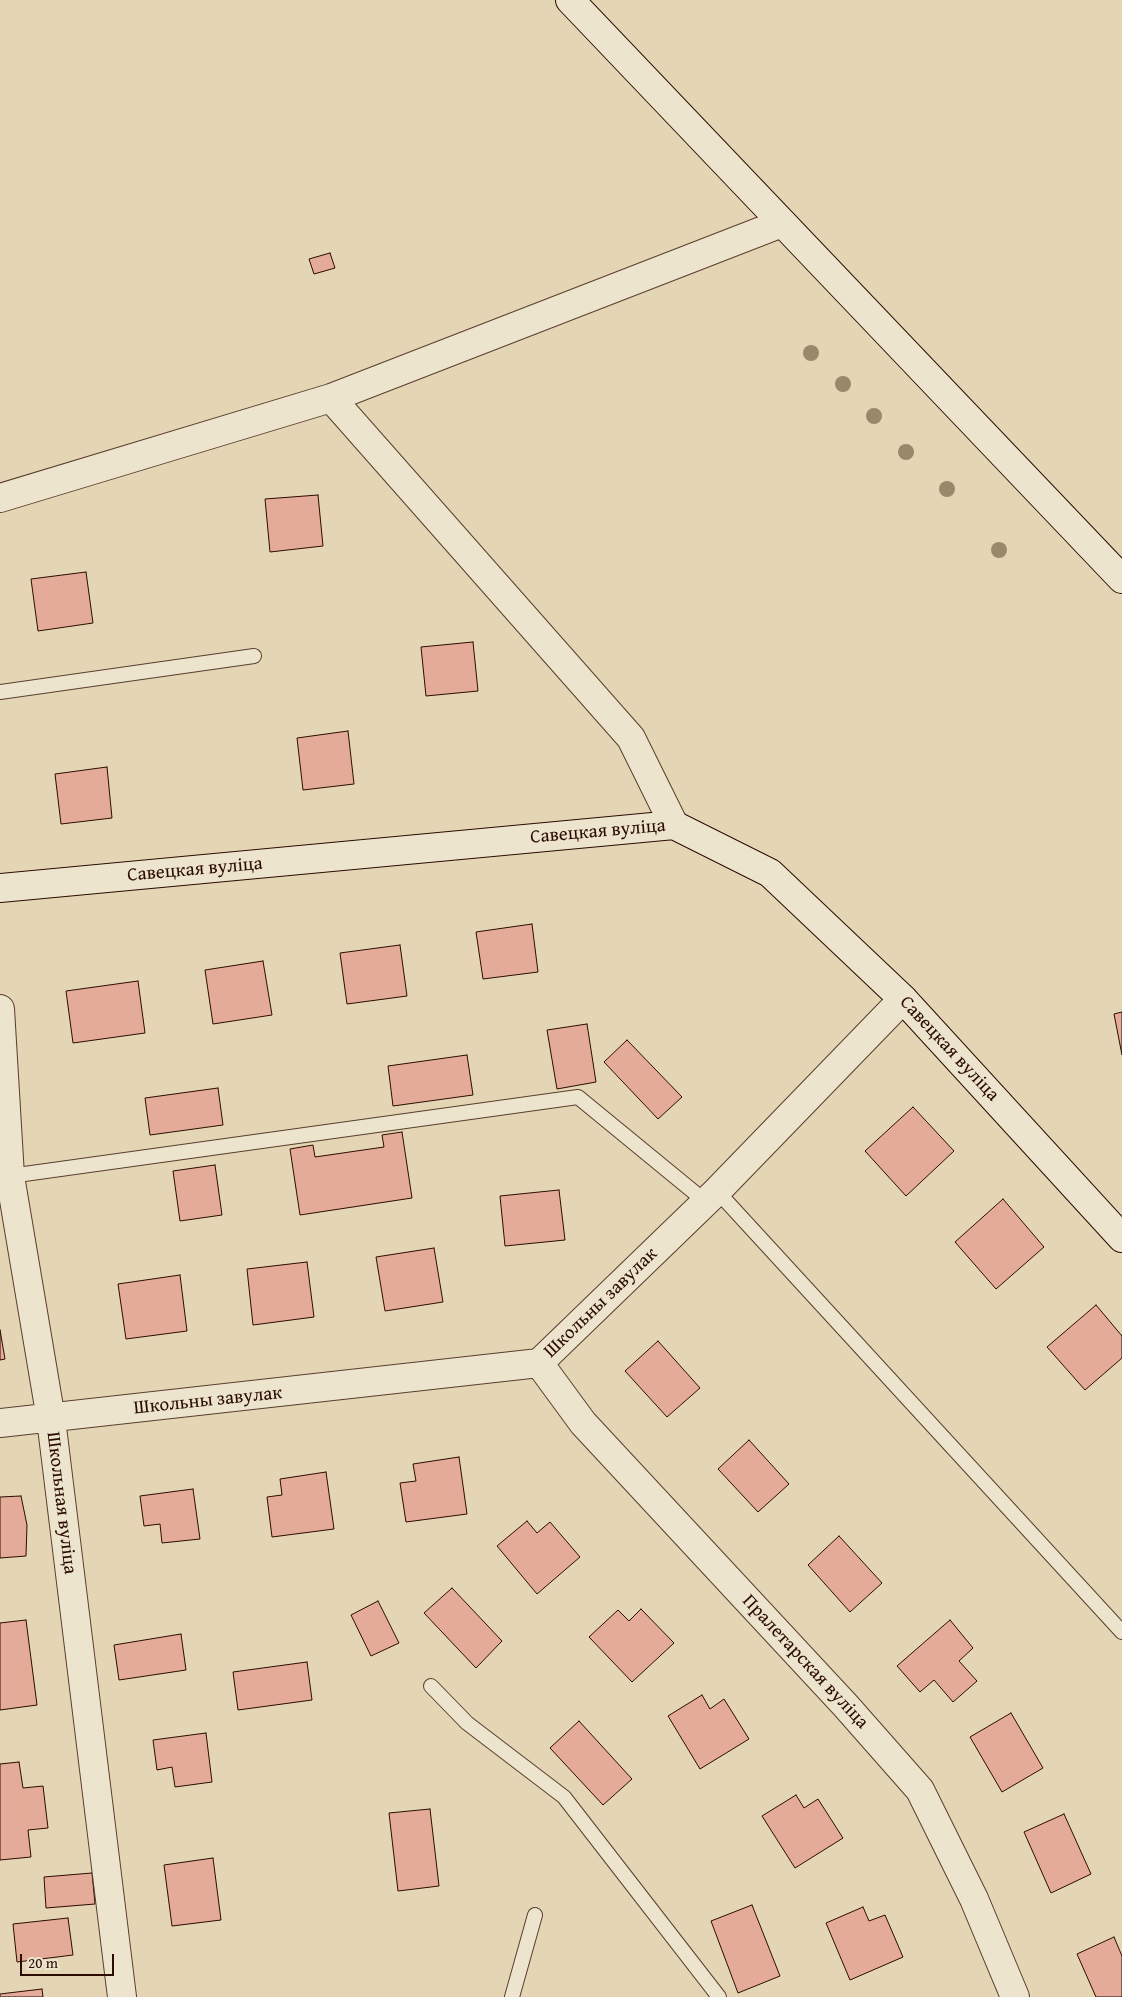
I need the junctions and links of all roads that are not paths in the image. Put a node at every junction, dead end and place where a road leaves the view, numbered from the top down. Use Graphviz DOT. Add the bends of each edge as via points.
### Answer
graph roads {
  1 [pos="570,0"];
  2 [pos="782,223"];
  3 [pos="331,398"];
  4 [pos="0,498"];
  5 [pos="1122,580"];
  6 [pos="254,656"];
  7 [pos="0,692"];
  8 [pos="674,825"];
  9 [pos="0,888"];
  10 [pos="903,999"];
  11 [pos="0,1009"];
  12 [pos="10,1176"];
  13 [pos="712,1196"];
  14 [pos="1122,1238"];
  15 [pos="539,1364"];
  16 [pos="51,1419"];
  17 [pos="0,1424"];
  18 [pos="1122,1632"];
  19 [pos="431,1686"];
  20 [pos="535,1915"];
  21 [pos="122,1997"];
  22 [pos="512,1997"];
  23 [pos="719,1997"];
  24 [pos="1015,1997"];
  1 -- 2 [label="street"];
  2 -- 3 [label="street"];
  2 -- 5 [label="street"];
  3 -- 4 [label="street"];
  3 -- 8 [label="street" via="631,738"];
  6 -- 7 [label="lane"];
  8 -- 9 [label="street, Савецкая вуліца"];
  8 -- 10 [label="street, Савецкая вуліца" via="770,873"];
  10 -- 13 [label="street, Школьны завулак"];
  10 -- 14 [label="street, Савецкая вуліца"];
  11 -- 12 [label="street, Школьная вуліца"];
  12 -- 13 [label="lane" via="578,1097"];
  12 -- 16 [label="street, Школьная вуліца"];
  13 -- 15 [label="street, Школьны завулак"];
  13 -- 18 [label="lane"];
  15 -- 16 [label="street, Школьны завулак"];
  15 -- 24 [label="street, Пралетарская вуліца" via="582,1423 920,1790 974,1899"];
  16 -- 17 [label="street, Школьны завулак"];
  16 -- 21 [label="street, Школьная вуліца"];
  19 -- 23 [label="lane" via="467,1723 564,1797"];
  20 -- 22 [label="lane"];
}
